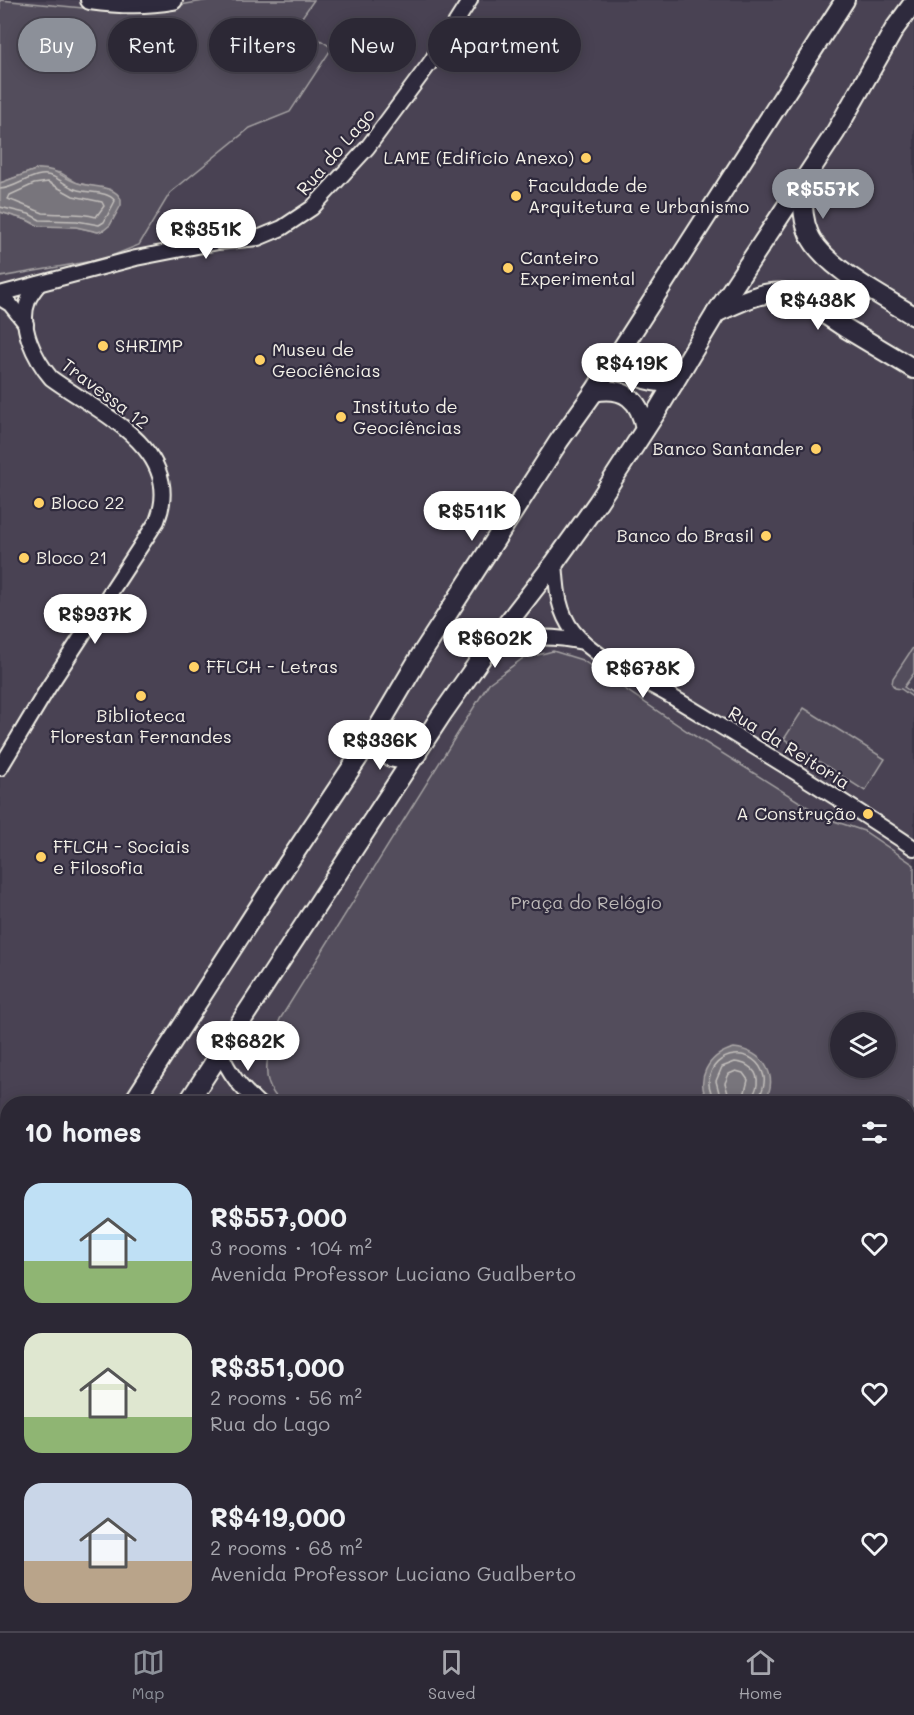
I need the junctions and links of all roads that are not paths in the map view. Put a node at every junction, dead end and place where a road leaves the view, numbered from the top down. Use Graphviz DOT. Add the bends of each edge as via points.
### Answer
graph roads {
  1 [pos="90,0"];
  2 [pos="173,0"];
  3 [pos="470,0"];
  4 [pos="844,0"];
  5 [pos="914,2"];
  6 [pos="802,184"];
  7 [pos="39,284"];
  8 [pos="0,296"];
  9 [pos="716,313"];
  10 [pos="914,316"];
  11 [pos="26,324"];
  12 [pos="617,354"];
  13 [pos="914,369"];
  14 [pos="674,383"];
  15 [pos="594,392"];
  16 [pos="645,429"];
  17 [pos="555,562"];
  18 [pos="583,642"];
  19 [pos="489,647"];
  20 [pos="376,731"];
  21 [pos="417,754"];
  22 [pos="358,757"];
  23 [pos="0,768"];
  24 [pos="394,787"];
  25 [pos="914,848"];
  26 [pos="220,1051"];
  27 [pos="137,1096"];
  28 [pos="192,1096"];
  29 [pos="251,1096"];
  1 -- 2 [label="street" via="115,4"];
  3 -- 7 [label="street, Rua do Lago" via="430,63 367,148 312,208 282,228 258,238 136,258"];
  4 -- 12 [label="street"];
  5 -- 6 [label="street"];
  6 -- 9 [label="street"];
  6 -- 10 [label="street" via="804,220 818,250 830,262"];
  7 -- 8 [label="street, Rua do Lago"];
  7 -- 11 [label="street, Travessa 12" via="28,300"];
  8 -- 11 [label="street, Travessa 12"];
  9 -- 13 [label="street" via="760,296 787,292"];
  9 -- 14 [label="street"];
  11 -- 23 [label="street, Travessa 12" via="30,341 51,378 123,428 146,449 160,471 164,496 157,521"];
  12 -- 14 [label="street" via="633,374 645,380"];
  12 -- 15 [label="street"];
  14 -- 16 [label="street"];
  15 -- 16 [label="street" via="606,389 629,397 643,416"];
  15 -- 20 [label="street" via="425,648"];
  16 -- 17 [label="street"];
  17 -- 18 [label="street, Rua da Reitoria" via="560,606"];
  17 -- 19 [label="street"];
  18 -- 19 [label="street, Rua da Reitoria" via="536,636"];
  18 -- 25 [label="street, Rua da Reitoria"];
  19 -- 21 [label="street"];
  20 -- 21 [label="street" via="381,749 393,759"];
  20 -- 22 [label="street"];
  21 -- 24 [label="street"];
  22 -- 24 [label="street" via="378,761 392,777"];
  22 -- 27 [label="street"];
  24 -- 26 [label="street"];
  26 -- 28 [label="street"];
  26 -- 29 [label="street" via="226,1068"];
}
